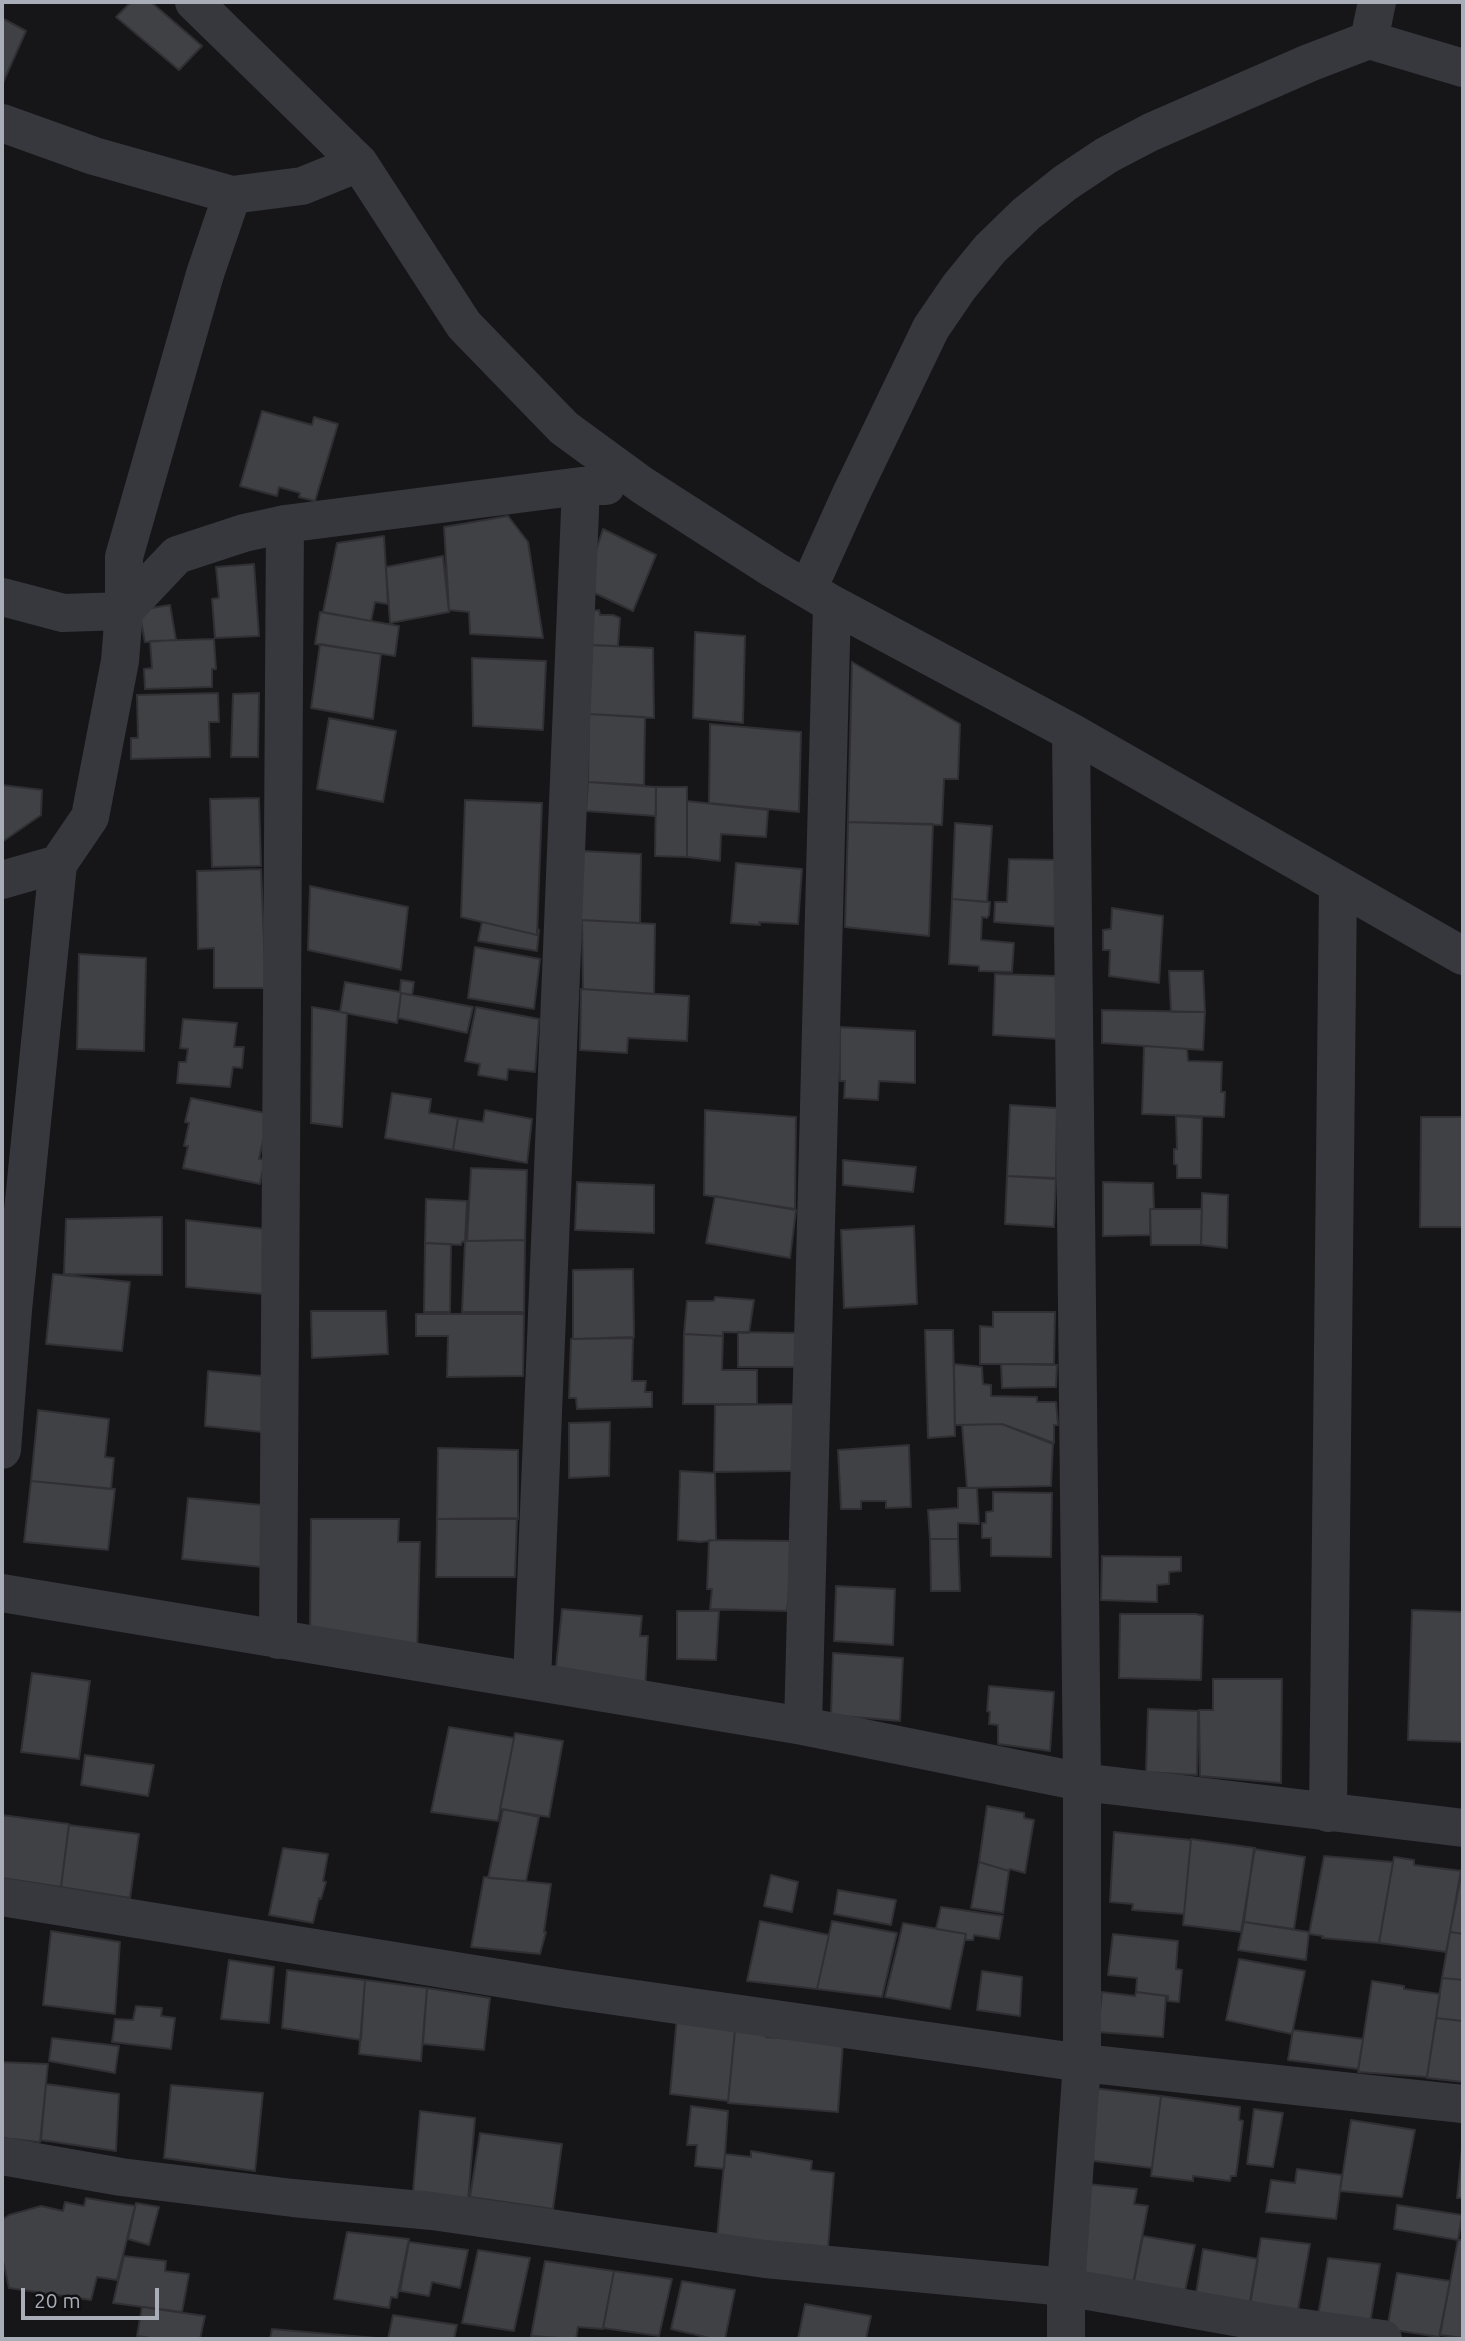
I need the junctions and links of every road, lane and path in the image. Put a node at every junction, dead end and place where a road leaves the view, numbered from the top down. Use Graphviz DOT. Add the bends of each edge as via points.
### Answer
graph roads {
  1 [pos="194,2"];
  2 [pos="1377,2"];
  3 [pos="1369,40"];
  4 [pos="1463,68"];
  5 [pos="2,123"];
  6 [pos="359,163"];
  7 [pos="232,194"];
  8 [pos="642,485"];
  9 [pos="581,486"];
  10 [pos="285,524"];
  11 [pos="2,597"];
  12 [pos="820,597"];
  13 [pos="124,611"];
  14 [pos="1071,732"];
  15 [pos="58,864"];
  16 [pos="2,880"];
  17 [pos="1338,885"];
  18 [pos="1463,956"];
  19 [pos="7,1310"];
  20 [pos="2,1450"];
  21 [pos="2,1593"];
  22 [pos="278,1640"];
  23 [pos="532,1681"];
  24 [pos="803,1727"];
  25 [pos="1082,1782"];
  26 [pos="1328,1813"];
  27 [pos="1463,1828"];
  28 [pos="2,1897"];
  29 [pos="1082,2063"];
  30 [pos="1463,2104"];
  31 [pos="2,2156"];
  32 [pos="1066,2287"];
  33 [pos="1066,2339"];
  34 [pos="1383,2339"];
  1 -- 6 [label="street"];
  2 -- 3 [label="street"];
  3 -- 4 [label="street"];
  3 -- 12 [label="street" via="1107,155 1065,183 999,240 931,328"];
  5 -- 7 [label="street" via="94,156"];
  6 -- 7 [label="street" via="302,186"];
  6 -- 8 [label="street" via="464,326 564,428"];
  7 -- 13 [label="street" via="124,556"];
  8 -- 9 [label="street"];
  8 -- 12 [label="street"];
  9 -- 10 [label="street"];
  9 -- 23 [label="street"];
  10 -- 13 [label="street" via="177,555"];
  10 -- 22 [label="street"];
  11 -- 13 [label="street" via="64,612"];
  12 -- 14 [label="street"];
  12 -- 24 [label="street"];
  13 -- 15 [label="street" via="118,673 90,817"];
  14 -- 17 [label="street"];
  14 -- 25 [label="street"];
  15 -- 16 [label="street"];
  15 -- 19 [label="street"];
  17 -- 18 [label="street"];
  17 -- 26 [label="street"];
  19 -- 20 [label="street"];
  21 -- 22 [label="street"];
  22 -- 23 [label="street"];
  23 -- 24 [label="street"];
  24 -- 25 [label="street"];
  25 -- 26 [label="street"];
  25 -- 29 [label="street"];
  26 -- 27 [label="street"];
  28 -- 29 [label="street" via="552,1987"];
  29 -- 30 [label="street"];
  29 -- 32 [label="street"];
  31 -- 32 [label="street" via="121,2176 432,2211 765,2259"];
  32 -- 33 [label="street"];
  32 -- 34 [label="street"];
}
